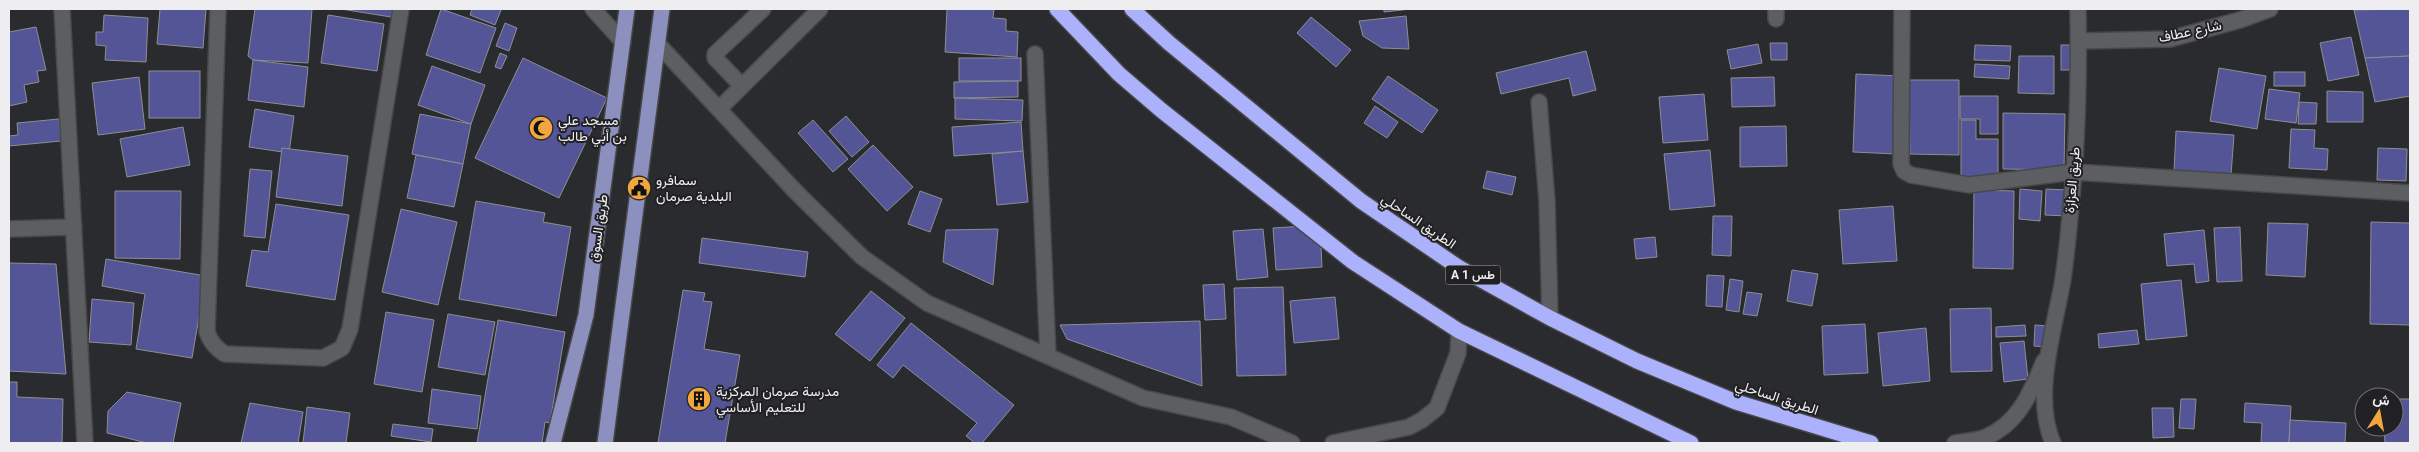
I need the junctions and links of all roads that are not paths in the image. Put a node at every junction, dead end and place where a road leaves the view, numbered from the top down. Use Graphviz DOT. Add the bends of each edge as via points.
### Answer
graph roads {
  1 [pos="62,9"];
  2 [pos="218,9"];
  3 [pos="401,9"];
  4 [pos="593,9"];
  5 [pos="627,9"];
  6 [pos="662,9"];
  7 [pos="763,9"];
  8 [pos="820,9"];
  9 [pos="1057,9"];
  10 [pos="1132,9"];
  11 [pos="1902,9"];
  12 [pos="2078,9"];
  13 [pos="2270,9"];
  14 [pos="2078,41"];
  15 [pos="623,42"];
  16 [pos="658,44"];
  17 [pos="1035,54"];
  18 [pos="742,86"];
  19 [pos="1539,102"];
  20 [pos="719,109"];
  21 [pos="2074,172"];
  22 [pos="2410,193"];
  23 [pos="74,227"];
  24 [pos="9,229"];
  25 [pos="1550,318"];
  26 [pos="1459,331"];
  27 [pos="2048,351"];
  28 [pos="1048,356"];
  29 [pos="85,443"];
  30 [pos="553,443"];
  31 [pos="605,443"];
  32 [pos="1292,443"];
  33 [pos="1333,443"];
  34 [pos="1691,443"];
  35 [pos="1871,443"];
  36 [pos="1955,443"];
  37 [pos="2053,443"];
  1 -- 23 [label="street"];
  2 -- 3 [label="street" via="207,332 210,341 225,354 323,358 342,348 350,329"];
  4 -- 15 [label="street"];
  5 -- 15 [label="main road, طريق السوق"];
  6 -- 16 [label="main road"];
  7 -- 18 [label="street" via="715,54 715,58"];
  8 -- 18 [label="street"];
  9 -- 26 [label="highway" via="1119,74 1260,190 1353,262"];
  10 -- 25 [label="highway, الطريق الساحلي / A 1 طس" via="1361,201 1458,267"];
  11 -- 21 [label="street" via="1901,164 1904,171 1969,185"];
  12 -- 14 [label="street, طريق العزازة"];
  13 -- 14 [label="street, شارع عطاف" via="2170,39"];
  14 -- 21 [label="street, طريق العزازة"];
  15 -- 30 [label="main road, طريق السوق" via="586,315"];
  16 -- 20 [label="street"];
  16 -- 31 [label="main road"];
  17 -- 28 [label="street"];
  18 -- 20 [label="street"];
  19 -- 25 [label="street" via="1547,201"];
  20 -- 28 [label="street" via="862,257 927,303"];
  21 -- 22 [label="street"];
  21 -- 27 [label="street, طريق العزازة" via="2063,279"];
  23 -- 24 [label="street"];
  23 -- 29 [label="street"];
  25 -- 35 [label="highway, الطريق الساحلي / A 1 طس" via="1637,361 1736,402"];
  26 -- 33 [label="street" via="1458,353 1437,408 1409,427"];
  26 -- 34 [label="highway"];
  27 -- 36 [label="street, طريق العزازة" via="2028,399 2009,423 1986,437"];
  27 -- 37 [label="street, طريق العزازة" via="2045,414"];
  28 -- 32 [label="street" via="1143,398 1231,417"];
}
